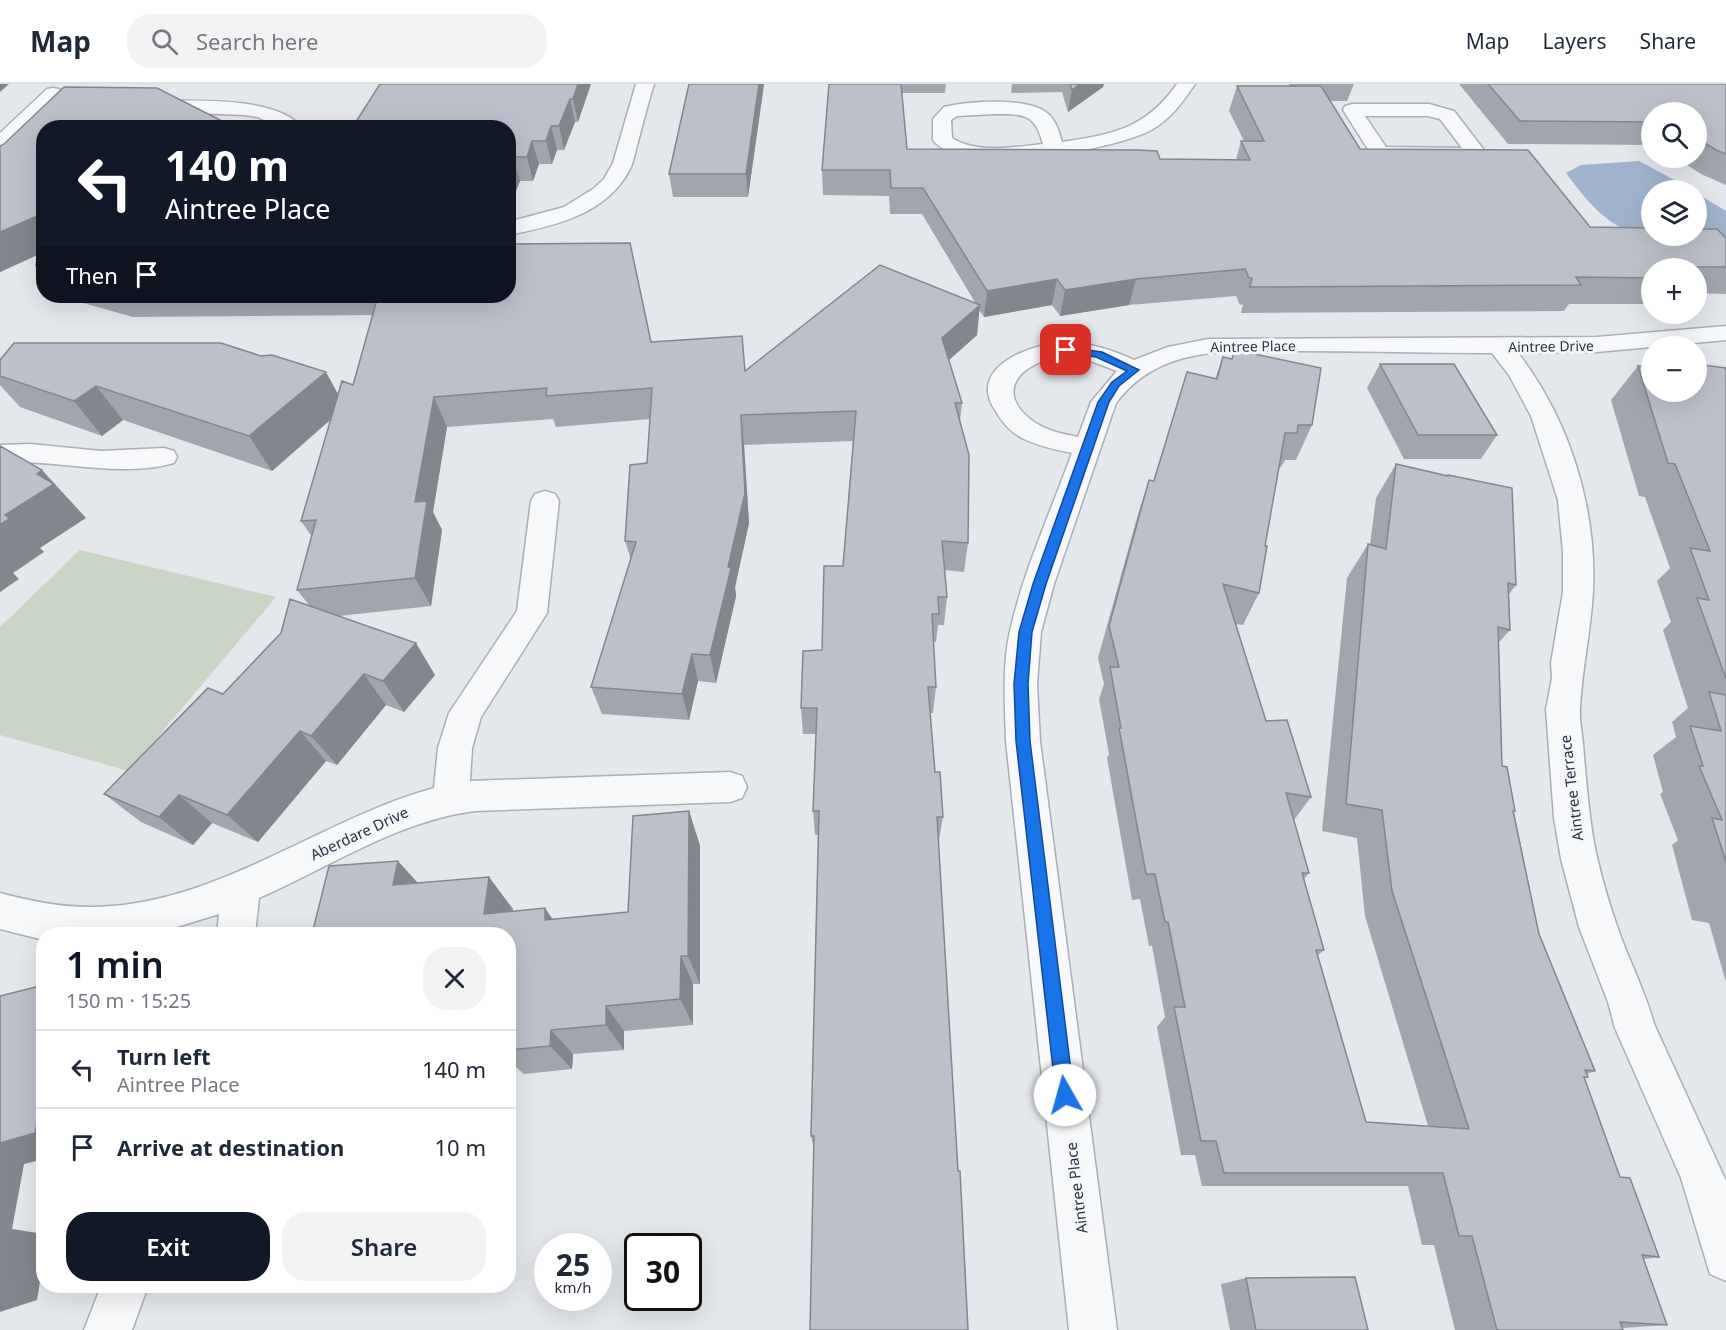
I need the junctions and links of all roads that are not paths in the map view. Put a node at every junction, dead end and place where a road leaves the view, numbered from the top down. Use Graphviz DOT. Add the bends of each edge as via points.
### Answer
graph roads {
  1 [pos="63,84"];
  2 [pos="645,84"];
  3 [pos="1186,84"];
  4 [pos="1415,93"];
  5 [pos="38,107"];
  6 [pos="107,107"];
  7 [pos="130,107"];
  8 [pos="1429,110"];
  9 [pos="281,120"];
  10 [pos="0,143"];
  11 [pos="1054,149"];
  12 [pos="516,227"];
  13 [pos="1726,333"];
  14 [pos="1376,346"];
  15 [pos="1500,347"];
  16 [pos="1134,370"];
  17 [pos="1088,448"];
  18 [pos="0,454"];
  19 [pos="164,457"];
  20 [pos="545,501"];
  21 [pos="730,787"];
  22 [pos="451,798"];
  23 [pos="241,888"];
  24 [pos="0,911"];
  25 [pos="237,927"];
  26 [pos="1726,1258"];
  27 [pos="122,1293"];
  28 [pos="108,1330"];
  29 [pos="1093,1330"];
  1 -- 5 [label="street"];
  2 -- 12 [label="street" via="620,169 606,188 556,217"];
  3 -- 11 [label="street" via="1166,110 1141,128 1102,141"];
  4 -- 8 [label="street"];
  5 -- 6 [label="street"];
  5 -- 10 [label="street"];
  7 -- 9 [label="street" via="243,109"];
  8 -- 8 [label="street" via="1447,115 1477,154 1380,153 1352,110"];
  11 -- 11 [label="street" via="957,149 943,140 942,119 951,111 967,109 1030,111 1044,119"];
  13 -- 15 [label="street, Aintree Drive" via="1610,344"];
  14 -- 15 [label="street, Aintree Drive"];
  14 -- 16 [label="street, Aintree Place" via="1208,346 1157,357"];
  15 -- 26 [label="street, Aintree Terrace" via="1544,416 1572,500 1578,592 1563,709 1572,818 1580,859 1598,927 1635,1028 1702,1175"];
  16 -- 17 [label="street, Aintree Place" via="1116,384 1104,402"];
  16 -- 17 [label="street" via="1099,354 1066,350 1026,357 1005,375 1000,387 1003,406 1019,423 1043,437"];
  17 -- 29 [label="street, Aintree Place" via="1025,632 1021,684 1023,741"];
  18 -- 19 [label="street" via="39,452 116,461"];
  20 -- 22 [label="street" via="532,613 466,713 455,748"];
  21 -- 22 [label="street, Aberdare Drive"];
  22 -- 23 [label="street, Aberdare Drive" via="401,813"];
  23 -- 24 [label="street, Aberdare Drive" via="165,916 112,925 59,925"];
  23 -- 25 [label="street"];
  27 -- 28 [label="street"];
}
